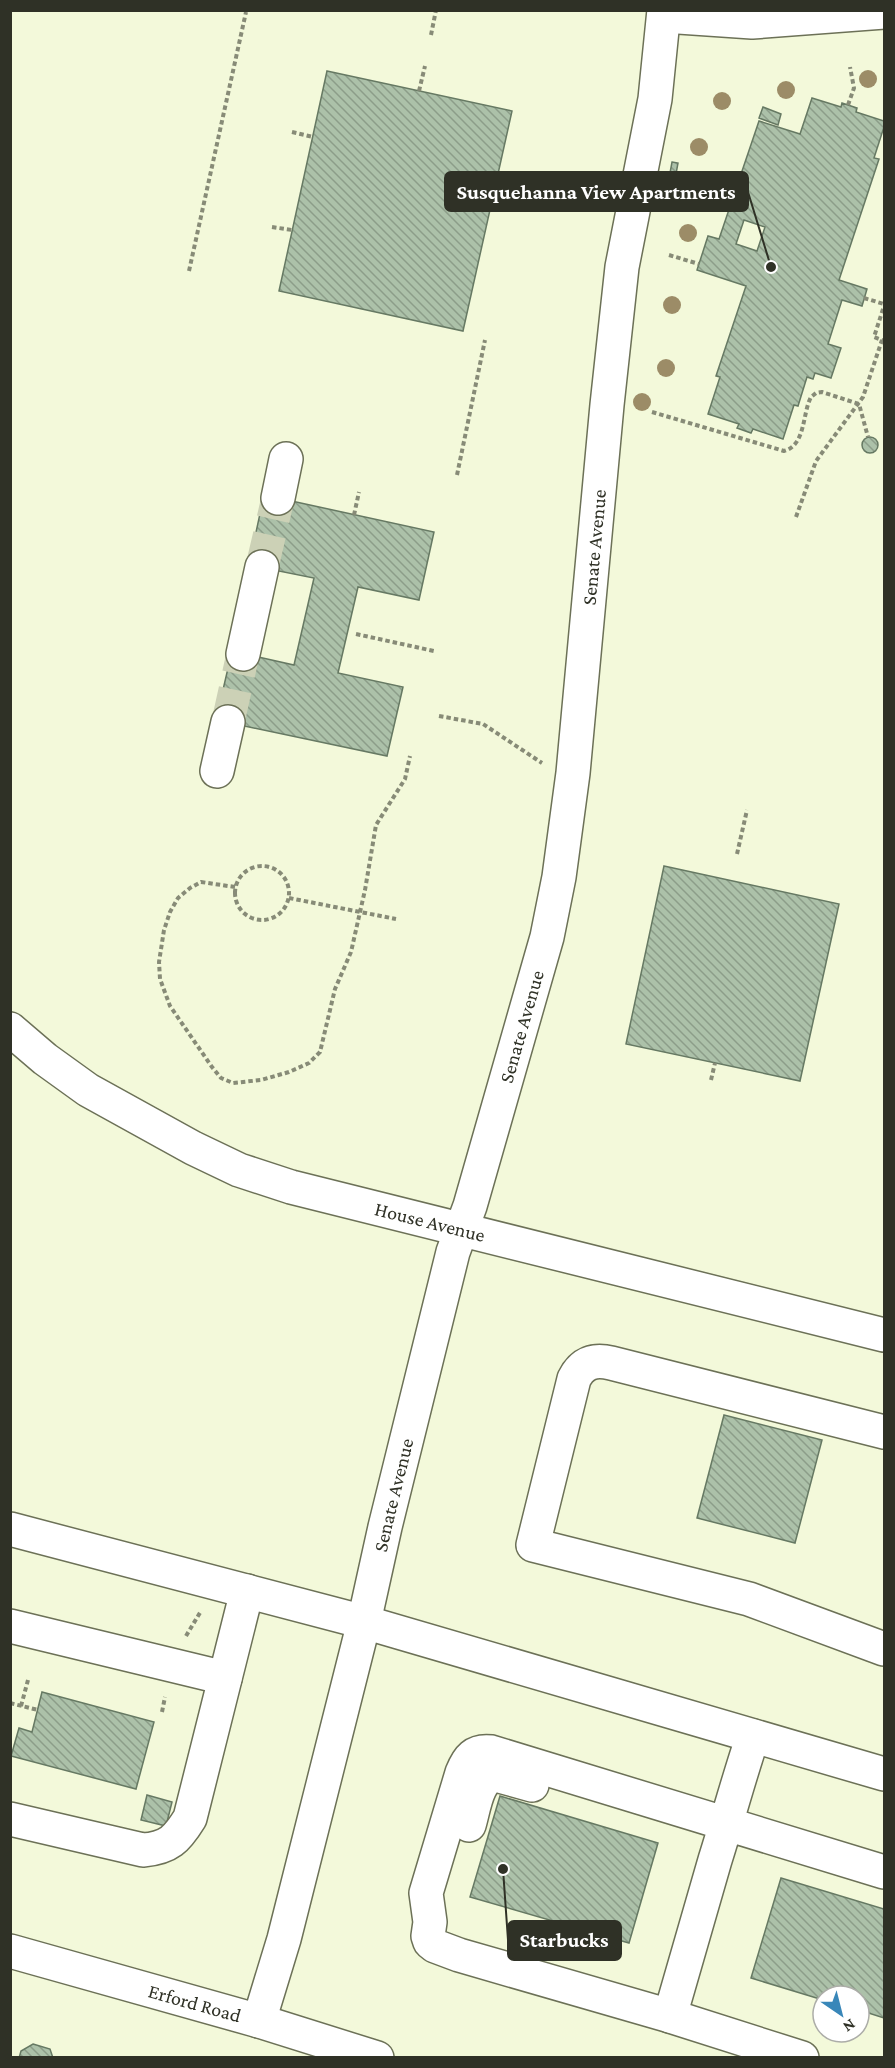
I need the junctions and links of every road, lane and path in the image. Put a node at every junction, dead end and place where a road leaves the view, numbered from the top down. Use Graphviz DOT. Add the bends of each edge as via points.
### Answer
graph roads {
  1 [pos="436,10"];
  2 [pos="246,12"];
  3 [pos="885,12"];
  4 [pos="664,13"];
  5 [pos="431,34"];
  6 [pos="425,66"];
  7 [pos="850,67"];
  8 [pos="419,91"];
  9 [pos="848,105"];
  10 [pos="292,132"];
  11 [pos="313,137"];
  12 [pos="272,227"];
  13 [pos="292,230"];
  14 [pos="669,255"];
  15 [pos="699,264"];
  16 [pos="189,271"];
  17 [pos="864,298"];
  18 [pos="885,305"];
  19 [pos="485,340"];
  20 [pos="859,404"];
  21 [pos="652,412"];
  22 [pos="868,437"];
  23 [pos="286,459"];
  24 [pos="457,475"];
  25 [pos="359,492"];
  26 [pos="278,498"];
  27 [pos="354,515"];
  28 [pos="796,517"];
  29 [pos="262,567"];
  30 [pos="356,634"];
  31 [pos="434,651"];
  32 [pos="243,654"];
  33 [pos="439,716"];
  34 [pos="228,722"];
  35 [pos="410,756"];
  36 [pos="548,767"];
  37 [pos="218,771"];
  38 [pos="747,810"];
  39 [pos="737,854"];
  40 [pos="235,887"];
  41 [pos="289,898"];
  42 [pos="360,914"];
  43 [pos="396,919"];
  44 [pos="10,1029"];
  45 [pos="715,1063"];
  46 [pos="711,1080"];
  47 [pos="462,1228"];
  48 [pos="885,1335"];
  49 [pos="885,1432"];
  50 [pos="12,1537"];
  51 [pos="247,1591"];
  52 [pos="205,1606"];
  53 [pos="364,1622"];
  54 [pos="10,1626"];
  55 [pos="185,1637"];
  56 [pos="885,1649"];
  57 [pos="225,1678"];
  58 [pos="28,1680"];
  59 [pos="10,1703"];
  60 [pos="21,1706"];
  61 [pos="38,1710"];
  62 [pos="753,1736"];
  63 [pos="885,1774"];
  64 [pos="10,1819"];
  65 [pos="726,1824"];
  66 [pos="885,1872"];
  67 [pos="10,1951"];
  68 [pos="670,2016"];
  69 [pos="260,2021"];
  70 [pos="312,2048"];
  71 [pos="377,2058"];
  72 [pos="802,2058"];
  1 -- 5 [label="path"];
  2 -- 16 [label="path"];
  3 -- 4 [label="street" via="752,22"];
  4 -- 47 [label="street, Senate Avenue" via="655,99 622,267 573,773 558,877 547,937"];
  6 -- 8 [label="path"];
  7 -- 9 [label="path" via="854,88"];
  10 -- 11 [label="path"];
  12 -- 13 [label="path"];
  14 -- 15 [label="path"];
  17 -- 18 [label="path"];
  18 -- 20 [label="path" via="874,338 882,340"];
  19 -- 24 [label="path"];
  20 -- 21 [label="path" via="816,393 808,402 799,438 784,451"];
  20 -- 22 [label="path"];
  20 -- 28 [label="path" via="816,461"];
  23 -- 26 [label="street"];
  25 -- 27 [label="path"];
  29 -- 32 [label="street"];
  30 -- 31 [label="path"];
  33 -- 36 [label="path" via="483,724"];
  34 -- 37 [label="street"];
  35 -- 42 [label="path" via="405,779 376,825"];
  38 -- 39 [label="path"];
  40 -- 41 [label="path" via="252,867 270,867 285,877"];
  40 -- 41 [label="path" via="237,905 258,920 276,916"];
  40 -- 42 [label="path" via="201,882 178,898 164,930 159,962 160,979 170,1006 221,1078 233,1083 282,1075 300,1068 320,1052 335,989 351,952"];
  41 -- 42 [label="path"];
  42 -- 43 [label="path"];
  44 -- 47 [label="street, House Avenue" via="88,1090 239,1170 291,1187"];
  45 -- 46 [label="path"];
  47 -- 48 [label="street, House Avenue"];
  47 -- 53 [label="street, Senate Avenue"];
  49 -- 56 [label="street" via="592,1361 574,1379 533,1545 749,1599"];
  50 -- 51 [label="street"];
  51 -- 53 [label="street"];
  51 -- 57 [label="street"];
  52 -- 55 [label="path"];
  53 -- 62 [label="street"];
  53 -- 69 [label="street, Senate Avenue"];
  54 -- 57 [label="street"];
  57 -- 64 [label="street" via="190,1818 178,1838 159,1849 143,1850"];
  58 -- 60 [label="path"];
  59 -- 60 [label="path"];
  60 -- 61 [label="path"];
  62 -- 63 [label="street"];
  62 -- 65 [label="street"];
  65 -- 66 [label="street"];
  65 -- 68 [label="street"];
  65 -- 68 [label="street" via="491,1752 480,1752 466,1763 462,1773 426,1893 428,1936 435,1946"];
  67 -- 69 [label="street, Erford Road"];
  68 -- 72 [label="street"];
  69 -- 70 [label="street, Erford Road"];
  70 -- 71 [label="street, Erford Road"];
}
